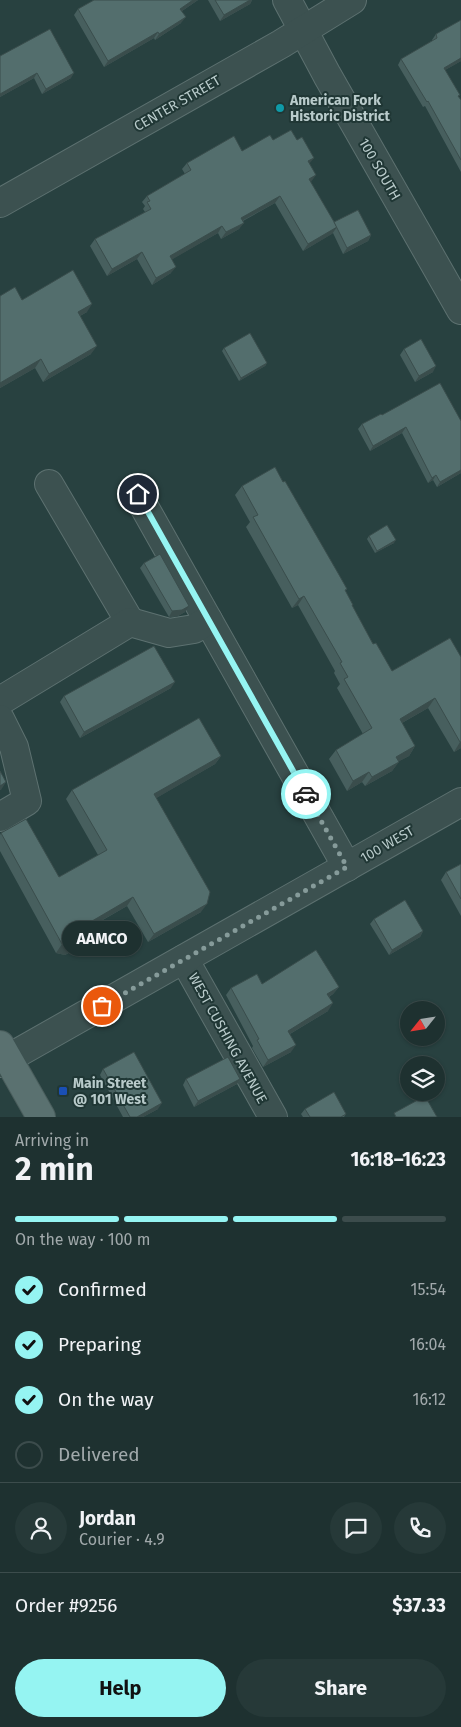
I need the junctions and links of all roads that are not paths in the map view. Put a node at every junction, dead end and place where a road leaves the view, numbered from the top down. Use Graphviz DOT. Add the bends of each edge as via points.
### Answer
graph roads {
  1 [pos="287,0"];
  2 [pos="352,0"];
  3 [pos="302,30"];
  4 [pos="0,203"];
  5 [pos="461,310"];
  6 [pos="49,484"];
  7 [pos="138,494"];
  8 [pos="208,620"];
  9 [pos="130,622"];
  10 [pos="0,700"];
  11 [pos="0,719"];
  12 [pos="461,802"];
  13 [pos="0,817"];
  14 [pos="347,867"];
  15 [pos="184,959"];
  16 [pos="3,1055"];
  17 [pos="41,1117"];
  18 [pos="272,1117"];
  1 -- 3 [label="street, 100 SOUTH"];
  2 -- 3 [label="street, CENTER STREET"];
  3 -- 4 [label="street, CENTER STREET"];
  3 -- 5 [label="street, 100 SOUTH"];
  6 -- 9 [label="street"];
  7 -- 8 [label="street"];
  8 -- 9 [label="street" via="194,630 169,632"];
  8 -- 14 [label="street"];
  9 -- 10 [label="street"];
  11 -- 13 [label="street" via="14,747 27,801"];
  12 -- 14 [label="street, 100 WEST"];
  14 -- 15 [label="street, 100 WEST"];
  15 -- 16 [label="street, 100 WEST"];
  15 -- 18 [label="street, WEST CUSHING AVENUE"];
  16 -- 17 [label="main road"];
}
